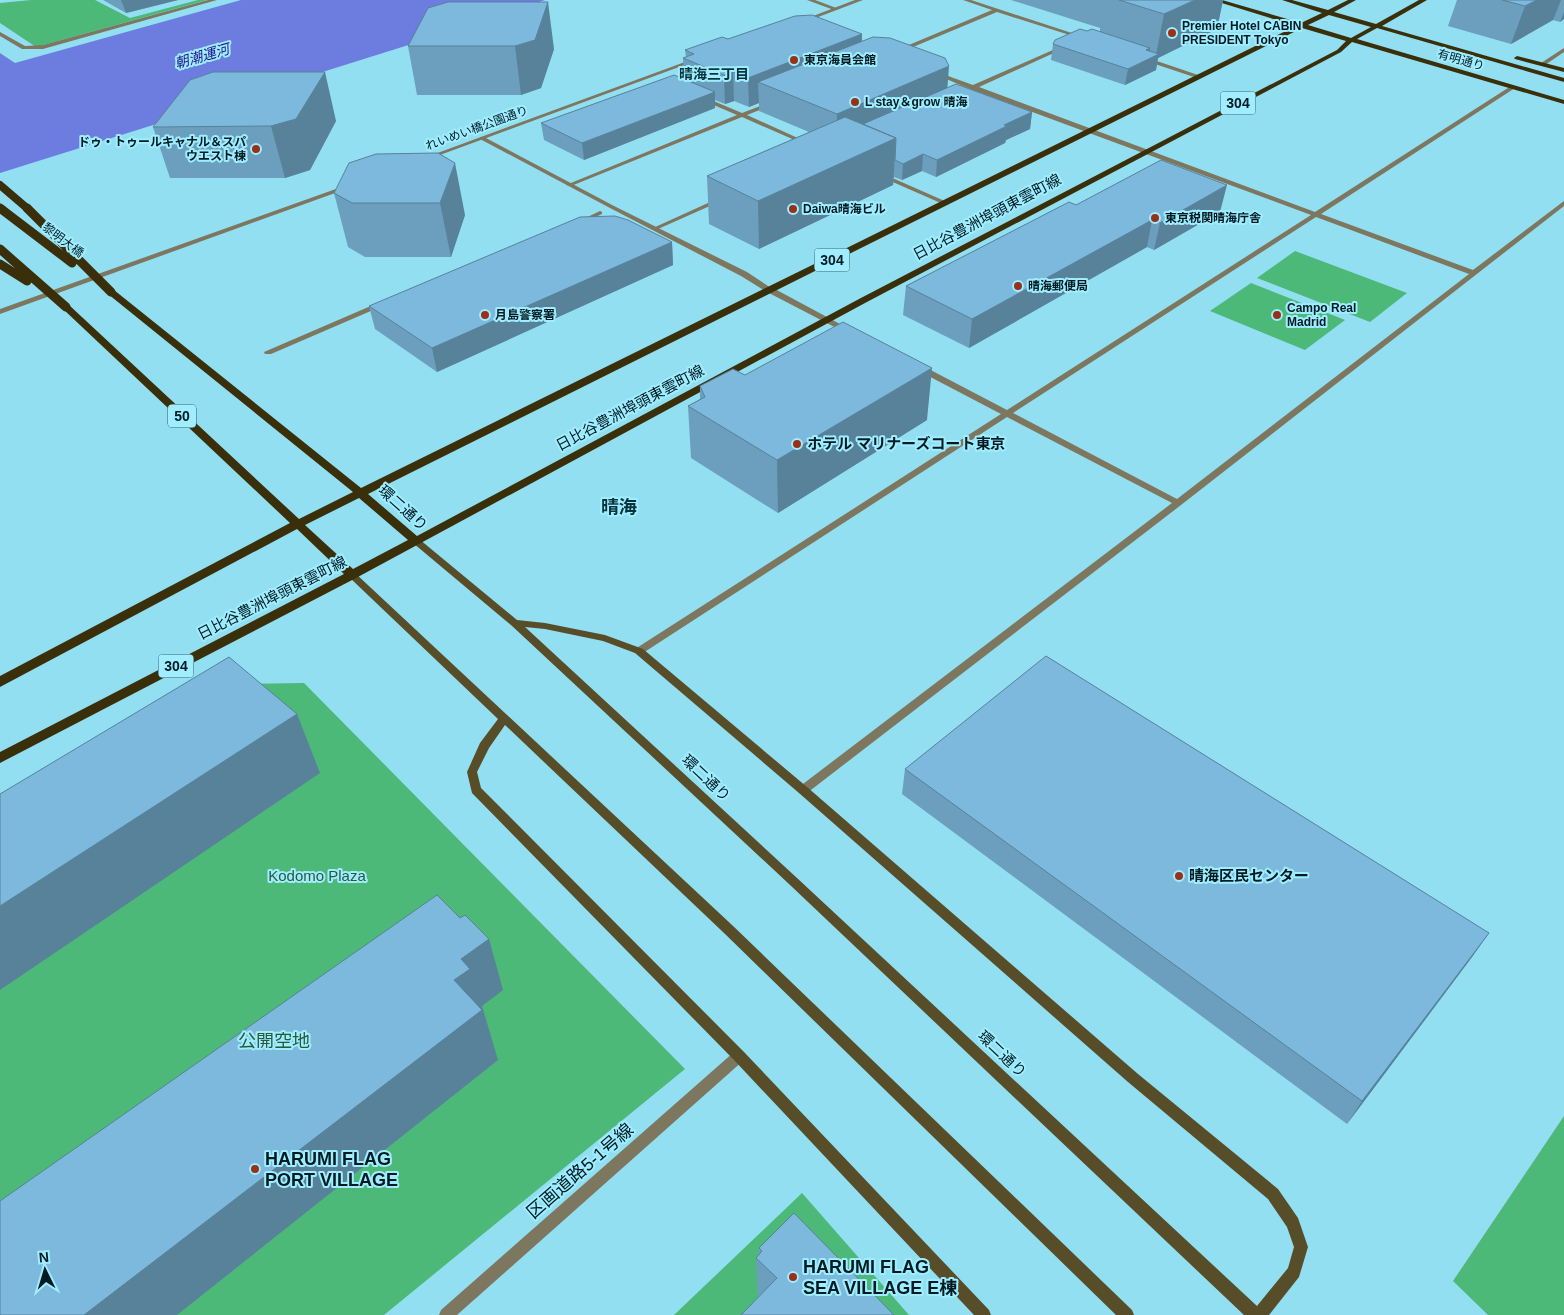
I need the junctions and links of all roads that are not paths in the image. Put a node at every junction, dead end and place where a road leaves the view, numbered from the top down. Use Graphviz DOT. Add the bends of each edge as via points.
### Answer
graph roads {
  1 [pos="214,0"];
  2 [pos="810,0"];
  3 [pos="860,0"];
  4 [pos="966,0"];
  5 [pos="1215,0"];
  6 [pos="1285,0"];
  7 [pos="1353,0"];
  8 [pos="1424,0"];
  9 [pos="836,9"];
  10 [pos="997,10"];
  11 [pos="1328,12"];
  12 [pos="807,26"];
  13 [pos="1302,26"];
  14 [pos="1377,26"];
  15 [pos="0,34"];
  16 [pos="1351,40"];
  17 [pos="1434,42"];
  18 [pos="1564,50"];
  19 [pos="706,56"];
  20 [pos="888,56"];
  21 [pos="1137,56"];
  22 [pos="1543,64"];
  23 [pos="924,69"];
  24 [pos="1564,70"];
  25 [pos="650,76"];
  26 [pos="1199,77"];
  27 [pos="1564,80"];
  28 [pos="664,82"];
  29 [pos="1513,87"];
  30 [pos="974,88"];
  31 [pos="966,91"];
  32 [pos="699,97"];
  33 [pos="778,100"];
  34 [pos="1564,102"];
  35 [pos="742,115"];
  36 [pos="1091,131"];
  37 [pos="482,138"];
  38 [pos="819,148"];
  39 [pos="1146,151"];
  40 [pos="422,160"];
  41 [pos="871,171"];
  42 [pos="359,183"];
  43 [pos="0,185"];
  44 [pos="569,185"];
  45 [pos="729,196"];
  46 [pos="945,203"];
  47 [pos="1564,203"];
  48 [pos="0,208"];
  49 [pos="600,213"];
  50 [pos="1316,214"];
  51 [pos="573,225"];
  52 [pos="656,228"];
  53 [pos="0,249"];
  54 [pos="0,264"];
  55 [pos="1474,273"];
  56 [pos="770,290"];
  57 [pos="111,292"];
  58 [pos="390,301"];
  59 [pos="66,308"];
  60 [pos="0,312"];
  61 [pos="828,320"];
  62 [pos="860,337"];
  63 [pos="268,352"];
  64 [pos="912,364"];
  65 [pos="1007,414"];
  66 [pos="361,493"];
  67 [pos="1178,503"];
  68 [pos="298,524"];
  69 [pos="416,541"];
  70 [pos="352,575"];
  71 [pos="514,623"];
  72 [pos="639,651"];
  73 [pos="0,682"];
  74 [pos="504,718"];
  75 [pos="0,758"];
  76 [pos="803,790"];
  77 [pos="739,1056"];
  78 [pos="446,1315"];
  79 [pos="984,1315"];
  80 [pos="1127,1315"];
  81 [pos="1255,1315"];
  82 [pos="1259,1315"];
  1 -- 15 [label="street" via="43,47 24,48"];
  2 -- 9 [label="street"];
  3 -- 9 [label="street"];
  4 -- 10 [label="street"];
  5 -- 13 [label="main road, 有明通り"];
  6 -- 11 [label="main road, 有明通り"];
  7 -- 11 [label="main road, 304"];
  8 -- 14 [label="main road, 304"];
  9 -- 12 [label="street" via="798,22"];
  10 -- 20 [label="street"];
  10 -- 30 [label="street" via="1084,38"];
  11 -- 13 [label="main road, 304"];
  11 -- 14 [label="main road, 有明通り"];
  13 -- 16 [label="main road, 有明通り"];
  13 -- 26 [label="main road, 日比谷豊洲埠頭東雲町線 / 304"];
  14 -- 16 [label="main road, 304"];
  14 -- 17 [label="main road, 有明通り"];
  16 -- 29 [label="main road, 有明通り"];
  16 -- 39 [label="main road, 日比谷豊洲埠頭東雲町線 / 304" via="1339,51"];
  17 -- 22 [label="main road" via="1462,44"];
  17 -- 27 [label="main road, 有明通り"];
  18 -- 22 [label="street"];
  19 -- 25 [label="street, れいめい橋公園通り"];
  21 -- 26 [label="street"];
  22 -- 24 [label="main road"];
  23 -- 30 [label="street"];
  25 -- 28 [label="street"];
  25 -- 37 [label="street, れいめい橋公園通り"];
  26 -- 36 [label="main road, 日比谷豊洲埠頭東雲町線 / 304"];
  29 -- 34 [label="main road, 有明通り"];
  29 -- 50 [label="street"];
  30 -- 31 [label="street"];
  30 -- 36 [label="street"];
  32 -- 35 [label="street"];
  33 -- 35 [label="street"];
  35 -- 38 [label="street"];
  35 -- 44 [label="street"];
  36 -- 39 [label="street"];
  36 -- 46 [label="main road, 日比谷豊洲埠頭東雲町線 / 304"];
  37 -- 40 [label="street, れいめい橋公園通り"];
  37 -- 44 [label="street"];
  39 -- 50 [label="street"];
  39 -- 61 [label="main road, 日比谷豊洲埠頭東雲町線 / 304"];
  41 -- 46 [label="street"];
  42 -- 60 [label="street"];
  43 -- 57 [label="main road, bridge"];
  44 -- 52 [label="street"];
  45 -- 52 [label="street"];
  46 -- 56 [label="main road, 日比谷豊洲埠頭東雲町線 / 304"];
  47 -- 55 [label="street"];
  48 -- 57 [label="main road, 黎明大橋, bridge"];
  49 -- 51 [label="street"];
  50 -- 55 [label="street"];
  50 -- 65 [label="street"];
  52 -- 56 [label="street"];
  53 -- 59 [label="main road, 50, bridge"];
  54 -- 59 [label="main road, 50, bridge"];
  55 -- 67 [label="street"];
  56 -- 61 [label="street"];
  56 -- 66 [label="main road, 日比谷豊洲埠頭東雲町線 / 304"];
  57 -- 66 [label="main road, 環二通り"];
  58 -- 63 [label="street"];
  59 -- 68 [label="main road, 50"];
  61 -- 62 [label="street"];
  61 -- 69 [label="main road, 日比谷豊洲埠頭東雲町線 / 304"];
  64 -- 65 [label="street"];
  65 -- 67 [label="street"];
  65 -- 72 [label="street"];
  66 -- 68 [label="main road, 日比谷豊洲埠頭東雲町線 / 304"];
  66 -- 69 [label="main road, 環二通り"];
  67 -- 76 [label="street"];
  68 -- 70 [label="main road, 50"];
  68 -- 73 [label="main road, 日比谷豊洲埠頭東雲町線 / 304"];
  69 -- 70 [label="main road, 日比谷豊洲埠頭東雲町線 / 304"];
  69 -- 71 [label="main road, 環二通り"];
  70 -- 74 [label="main road"];
  70 -- 75 [label="main road, 日比谷豊洲埠頭東雲町線 / 304"];
  71 -- 72 [label="main road" via="605,638"];
  71 -- 81 [label="main road, 環二通り"];
  72 -- 76 [label="main road"];
  74 -- 77 [label="main road" via="484,746 472,772 476,790"];
  74 -- 80 [label="main road" via="728,928"];
  76 -- 82 [label="main road" via="1133,1078 1273,1194 1293,1223 1300,1247 1294,1272"];
  77 -- 78 [label="street, 区画道路5-1号線"];
  77 -- 79 [label="main road"];
}
